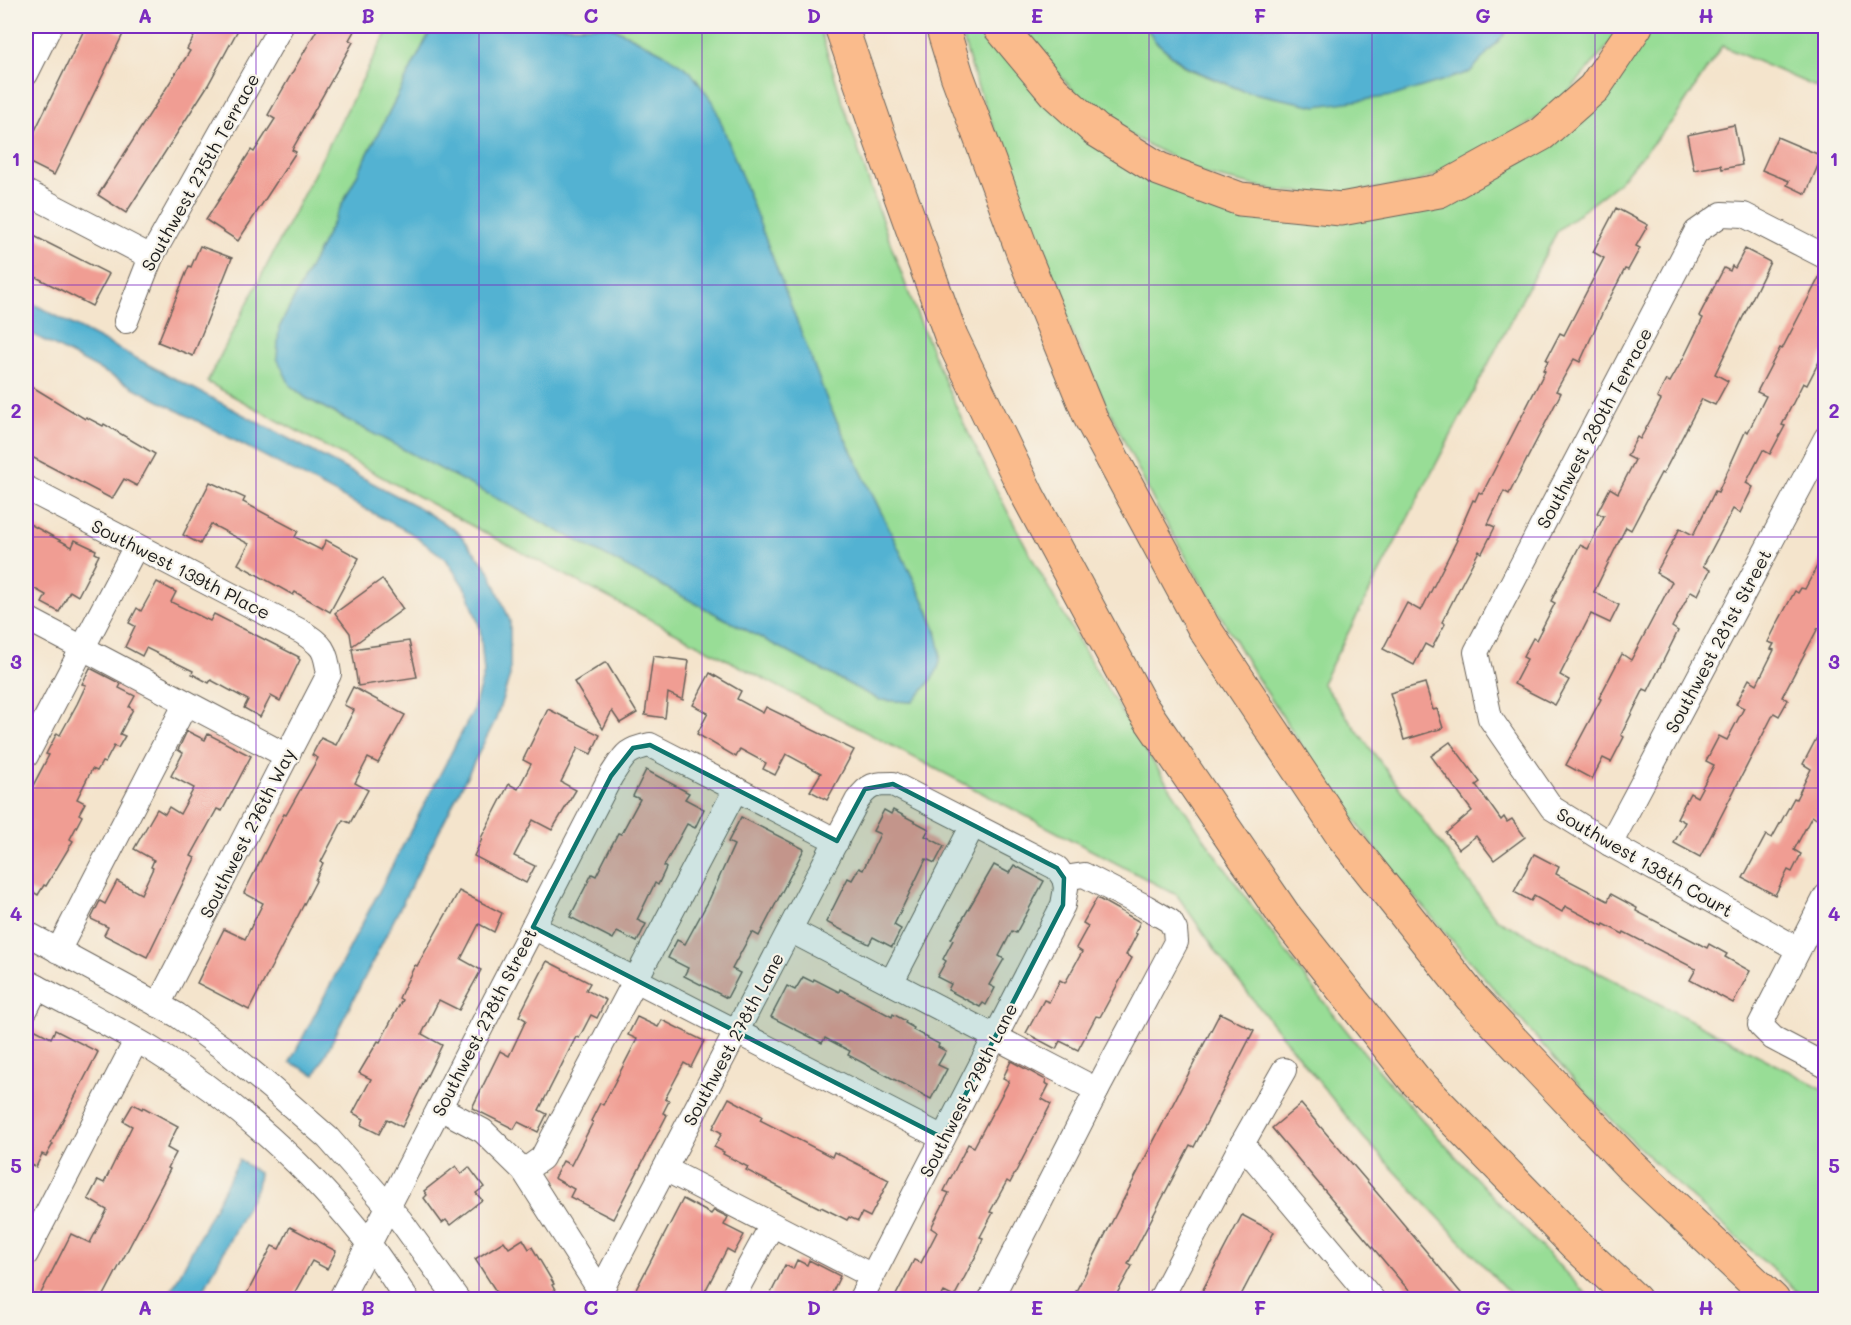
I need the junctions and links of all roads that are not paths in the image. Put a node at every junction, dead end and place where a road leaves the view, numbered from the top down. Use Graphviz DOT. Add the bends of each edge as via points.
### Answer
graph roads {
  1 [pos="50,26"];
  2 [pos="281,26"];
  3 [pos="841,26"];
  4 [pos="942,26"];
  5 [pos="999,26"];
  6 [pos="1636,26"];
  7 [pos="26,74"];
  8 [pos="26,192"];
  9 [pos="151,257"];
  10 [pos="1826,257"];
  11 [pos="126,321"];
  12 [pos="1826,438"];
  13 [pos="26,488"];
  14 [pos="136,546"];
  15 [pos="26,618"];
  16 [pos="82,648"];
  17 [pos="1476,652"];
  18 [pos="327,659"];
  19 [pos="186,703"];
  20 [pos="27,752"];
  21 [pos="286,756"];
  22 [pos="736,789"];
  23 [pos="973,825"];
  24 [pos="837,841"];
  25 [pos="1610,844"];
  26 [pos="1064,878"];
  27 [pos="1826,896"];
  28 [pos="533,927"];
  29 [pos="790,930"];
  30 [pos="26,933"];
  31 [pos="1798,949"];
  32 [pos="58,951"];
  33 [pos="636,980"];
  34 [pos="891,982"];
  35 [pos="31,984"];
  36 [pos="158,1005"];
  37 [pos="26,1009"];
  38 [pos="736,1032"];
  39 [pos="995,1037"];
  40 [pos="136,1041"];
  41 [pos="1826,1066"];
  42 [pos="1284,1071"];
  43 [pos="1097,1090"];
  44 [pos="440,1108"];
  45 [pos="943,1138"];
  46 [pos="1242,1144"];
  47 [pos="665,1169"];
  48 [pos="524,1171"];
  49 [pos="388,1205"];
  50 [pos="772,1225"];
  51 [pos="369,1244"];
  52 [pos="26,1254"];
  53 [pos="872,1276"];
  54 [pos="601,1296"];
  55 [pos="340,1299"];
  56 [pos="407,1299"];
  57 [pos="458,1299"];
  58 [pos="731,1299"];
  59 [pos="860,1299"];
  60 [pos="990,1299"];
  61 [pos="1160,1299"];
  62 [pos="1374,1299"];
  63 [pos="1635,1299"];
  64 [pos="1773,1299"];
  1 -- 7 [label="street"];
  2 -- 9 [label="street, Southwest 275th Terrace"];
  3 -- 63 [label="highway" via="951,336 1028,496 1141,706 1284,915 1415,1080 1576,1245"];
  4 -- 64 [label="highway" via="1025,258 1091,419 1204,628 1342,835 1471,997 1628,1163"];
  5 -- 6 [label="highway" via="1054,92 1096,130 1159,169 1240,199 1341,209 1439,190 1542,134 1594,88"];
  8 -- 9 [label="street"];
  9 -- 11 [label="street, Southwest 275th Terrace"];
  10 -- 17 [label="street, Southwest 280th Terrace" via="1744,215 1722,213 1696,232"];
  12 -- 25 [label="street, Southwest 281st Street"];
  13 -- 14 [label="street, Southwest 139th Place"];
  14 -- 16 [label="street"];
  14 -- 18 [label="street, Southwest 139th Place" via="302,632 321,644"];
  15 -- 16 [label="street"];
  16 -- 19 [label="street"];
  16 -- 20 [label="street"];
  17 -- 25 [label="street, Southwest 138th Court" via="1490,718 1552,808"];
  18 -- 21 [label="street, Southwest 276th Way" via="329,674"];
  19 -- 21 [label="street"];
  19 -- 32 [label="street"];
  21 -- 36 [label="street, Southwest 276th Way"];
  22 -- 24 [label="street"];
  22 -- 28 [label="street, Southwest 278th Street" via="650,745 633,748 611,776"];
  22 -- 33 [label="street"];
  23 -- 24 [label="street, Southwest 278th Lane" via="893,784 876,784 857,801"];
  23 -- 26 [label="street" via="1056,868"];
  23 -- 34 [label="street"];
  24 -- 29 [label="street, Southwest 278th Lane"];
  25 -- 31 [label="street, Southwest 138th Court"];
  26 -- 39 [label="street, Southwest 279th Lane" via="1063,905"];
  26 -- 43 [label="street" via="1084,875 1170,921 1175,930 1176,942"];
  27 -- 31 [label="street"];
  28 -- 33 [label="street"];
  28 -- 44 [label="street, Southwest 278th Street"];
  29 -- 34 [label="street"];
  29 -- 38 [label="street, Southwest 278th Lane"];
  30 -- 32 [label="street"];
  31 -- 41 [label="street" via="1760,1025 1773,1038"];
  32 -- 36 [label="street"];
  33 -- 38 [label="street"];
  33 -- 48 [label="street" via="542,1158"];
  34 -- 39 [label="street"];
  35 -- 37 [label="street"];
  35 -- 40 [label="street"];
  36 -- 49 [label="street" via="223,1048 328,1138"];
  38 -- 45 [label="street"];
  38 -- 47 [label="street, Southwest 278th Lane"];
  39 -- 43 [label="street"];
  39 -- 45 [label="street, Southwest 279th Lane"];
  40 -- 51 [label="street" via="196,1079 246,1118 335,1203"];
  40 -- 52 [label="street"];
  42 -- 46 [label="street"];
  43 -- 60 [label="street"];
  44 -- 48 [label="street" via="483,1131"];
  44 -- 49 [label="street, Southwest 278th Street"];
  45 -- 53 [label="street, Southwest 279th Lane"];
  46 -- 61 [label="street"];
  46 -- 62 [label="street"];
  47 -- 50 [label="street"];
  47 -- 54 [label="street, Southwest 278th Lane"];
  48 -- 54 [label="street"];
  49 -- 51 [label="street, Southwest 278th Street"];
  49 -- 57 [label="street"];
  50 -- 53 [label="street"];
  50 -- 58 [label="street"];
  51 -- 55 [label="street, Southwest 278th Street"];
  51 -- 56 [label="street"];
  53 -- 59 [label="street, Southwest 279th Lane"];
}
